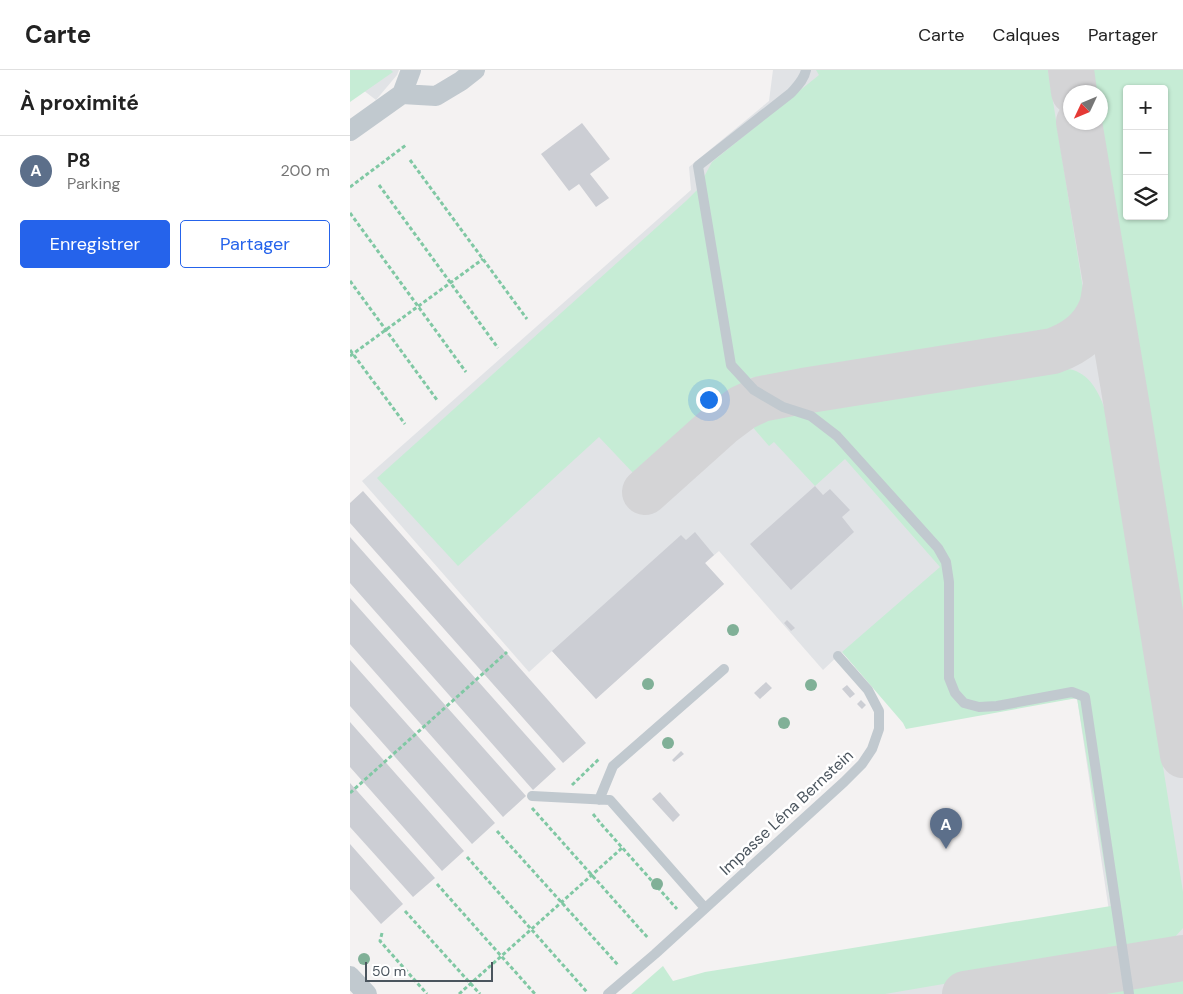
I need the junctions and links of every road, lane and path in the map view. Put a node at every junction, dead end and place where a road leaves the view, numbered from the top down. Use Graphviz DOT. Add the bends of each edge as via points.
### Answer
graph roads {
  1 [pos="411,70"];
  2 [pos="474,70"];
  3 [pos="806,70"];
  4 [pos="402,94"];
  5 [pos="350,131"];
  6 [pos="406,145"];
  7 [pos="410,160"];
  8 [pos="379,185"];
  9 [pos="350,187"];
  10 [pos="350,214"];
  11 [pos="483,259"];
  12 [pos="350,281"];
  13 [pos="451,283"];
  14 [pos="419,306"];
  15 [pos="527,319"];
  16 [pos="386,330"];
  17 [pos="498,348"];
  18 [pos="350,350"];
  19 [pos="352,355"];
  20 [pos="466,372"];
  21 [pos="437,400"];
  22 [pos="405,424"];
  23 [pos="507,652"];
  24 [pos="838,656"];
  25 [pos="724,669"];
  26 [pos="599,759"];
  27 [pos="350,793"];
  28 [pos="530,799"];
  29 [pos="585,799"];
  30 [pos="599,800"];
  31 [pos="593,814"];
  32 [pos="497,831"];
  33 [pos="622,848"];
  34 [pos="467,857"];
  35 [pos="592,875"];
  36 [pos="436,884"];
  37 [pos="561,902"];
  38 [pos="705,908"];
  39 [pos="677,909"];
  40 [pos="405,911"];
  41 [pos="532,929"];
  42 [pos="382,933"];
  43 [pos="648,938"];
  44 [pos="501,956"];
  45 [pos="618,965"];
  46 [pos="350,976"];
  47 [pos="471,984"];
  48 [pos="587,992"];
  49 [pos="367,994"];
  50 [pos="427,994"];
  51 [pos="459,994"];
  52 [pos="480,994"];
  53 [pos="535,994"];
  54 [pos="608,994"];
  55 [pos="1129,994"];
  1 -- 4 [label="street"];
  2 -- 4 [label="street" via="436,96"];
  3 -- 55 [label="lane" via="790,93 698,166 731,365 754,390 783,407 811,416 837,436 938,548 946,562 949,582 949,678 955,693 964,703 979,707 997,706 1072,692 1084,697"];
  4 -- 5 [label="street"];
  6 -- 9 [label="path"];
  7 -- 11 [label="path"];
  8 -- 13 [label="path"];
  10 -- 14 [label="path"];
  11 -- 13 [label="path"];
  11 -- 15 [label="path"];
  12 -- 16 [label="path"];
  13 -- 14 [label="path"];
  13 -- 17 [label="path"];
  14 -- 16 [label="path"];
  14 -- 20 [label="path"];
  16 -- 19 [label="path"];
  16 -- 21 [label="path"];
  18 -- 19 [label="path"];
  19 -- 22 [label="path"];
  23 -- 27 [label="path"];
  24 -- 38 [label="lane, Impasse Léna Bernstein" via="868,690 880,711 879,729 872,749 844,782"];
  25 -- 30 [label="lane" via="613,766"];
  26 -- 29 [label="path" via="567,789 585,790"];
  28 -- 29 [label="lane"];
  28 -- 35 [label="path"];
  29 -- 30 [label="lane"];
  30 -- 38 [label="lane" via="610,800"];
  31 -- 33 [label="path"];
  32 -- 37 [label="path"];
  33 -- 35 [label="path"];
  33 -- 39 [label="path"];
  34 -- 41 [label="path"];
  35 -- 37 [label="path"];
  35 -- 43 [label="path"];
  36 -- 44 [label="path"];
  37 -- 41 [label="path"];
  37 -- 45 [label="path"];
  38 -- 54 [label="lane, Impasse Léna Bernstein"];
  40 -- 47 [label="path"];
  41 -- 44 [label="path"];
  41 -- 48 [label="path"];
  42 -- 50 [label="path" via="380,942"];
  44 -- 47 [label="path"];
  44 -- 53 [label="path"];
  46 -- 49 [label="street"];
  47 -- 51 [label="path"];
  47 -- 52 [label="path"];
}
